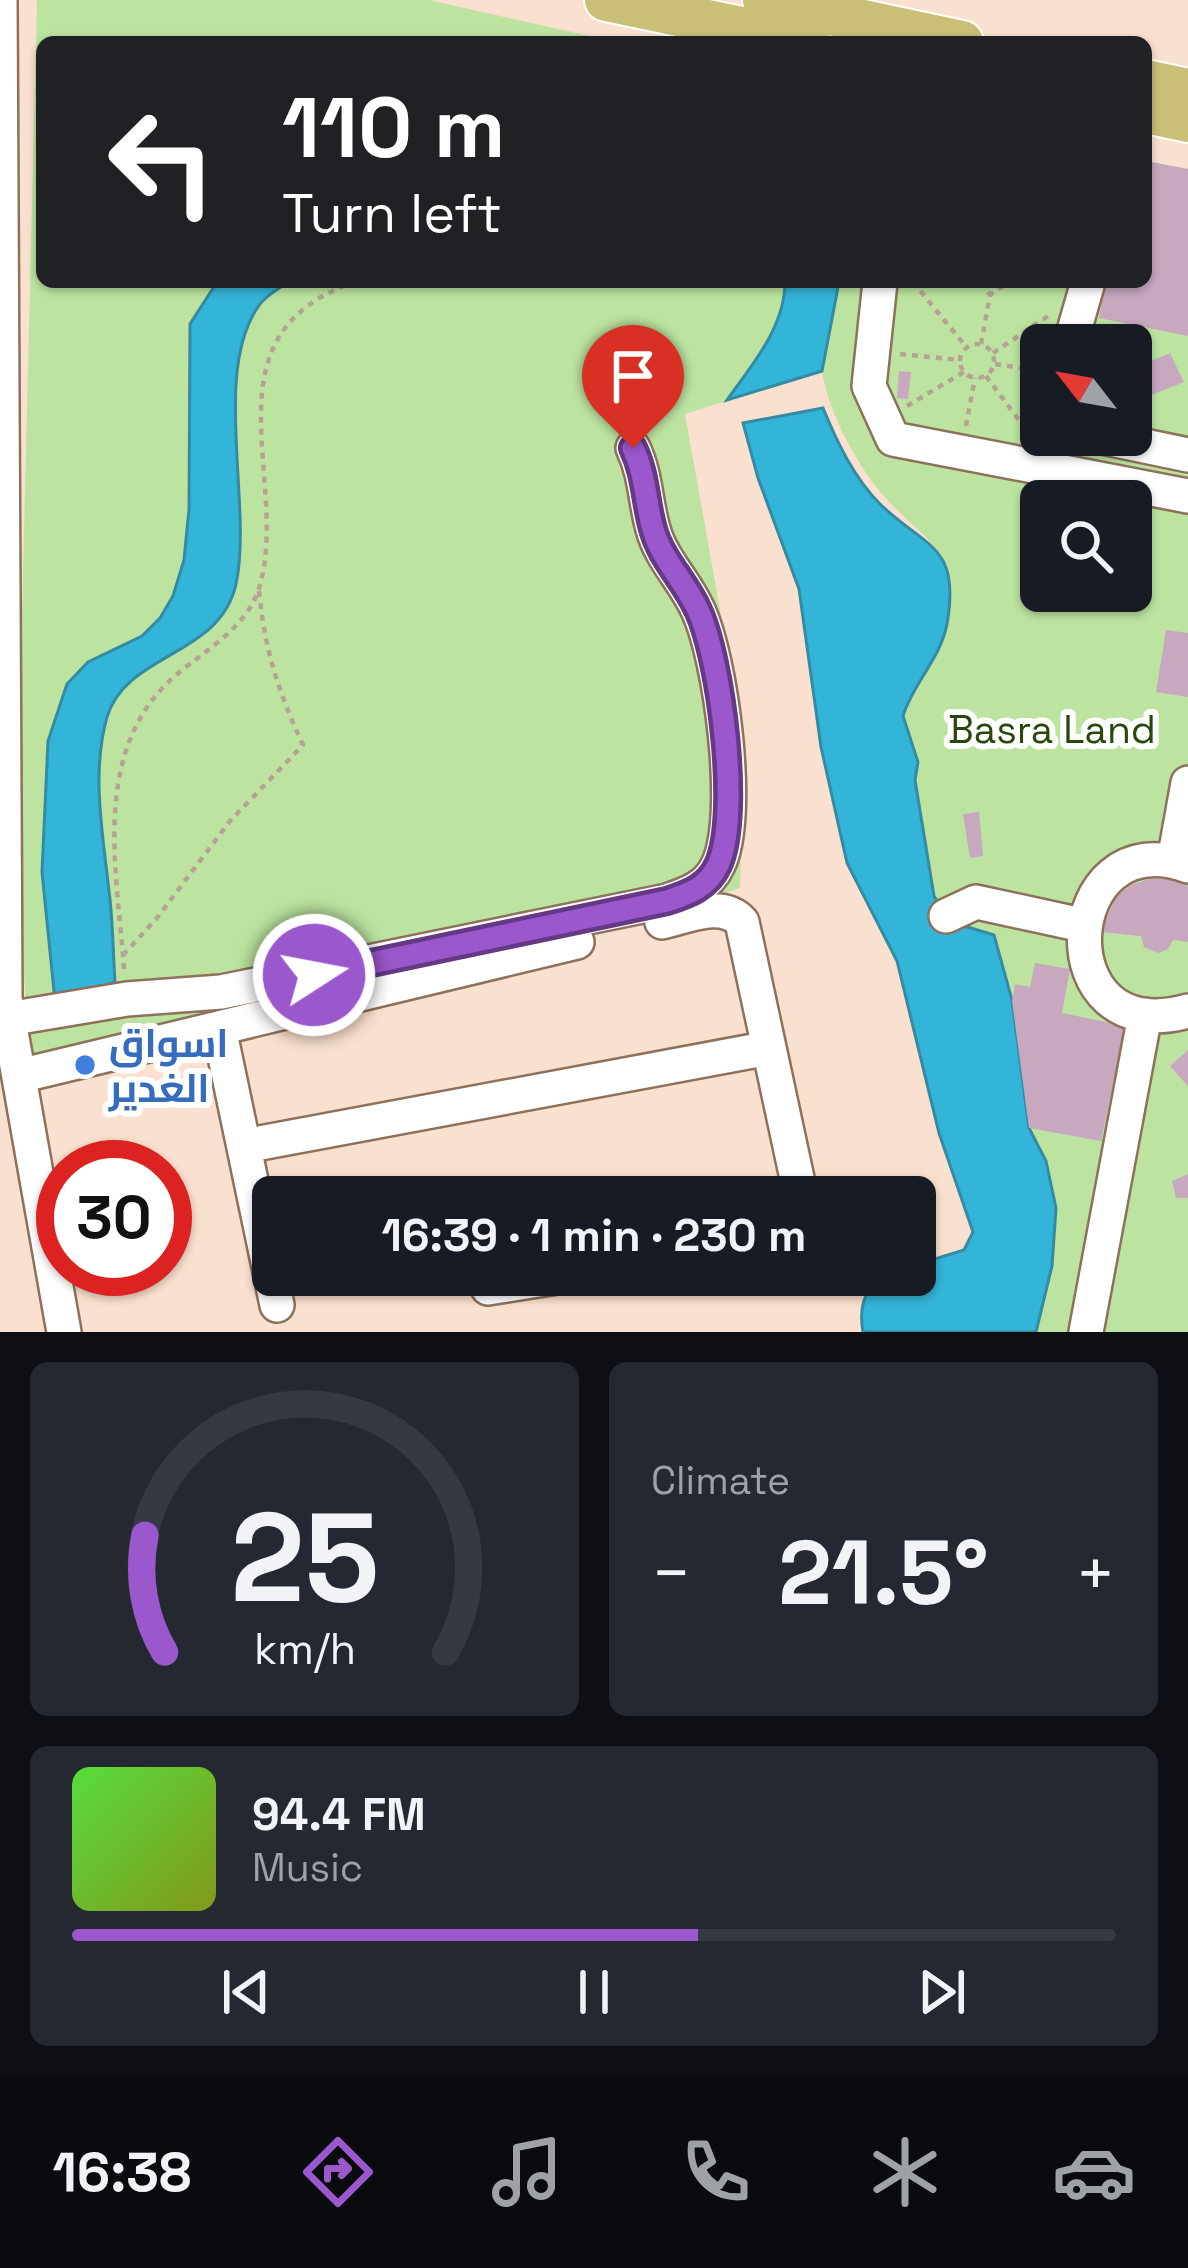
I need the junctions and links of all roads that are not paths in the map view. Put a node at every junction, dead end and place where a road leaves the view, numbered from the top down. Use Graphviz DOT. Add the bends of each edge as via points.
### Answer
graph roads {
  1 [pos="0,0"];
  2 [pos="606,0"];
  3 [pos="764,0"];
  4 [pos="780,36"];
  5 [pos="934,36"];
  6 [pos="1152,82"];
  7 [pos="1188,90"];
  8 [pos="1152,113"];
  9 [pos="1188,121"];
  10 [pos="879,288"];
  11 [pos="1085,295"];
  12 [pos="1076,324"];
  13 [pos="0,373"];
  14 [pos="633,448"];
  15 [pos="1152,448"];
  16 [pos="1188,455"];
  17 [pos="1188,496"];
  18 [pos="0,648"];
  19 [pos="1188,783"];
  20 [pos="1181,863"];
  21 [pos="1,886"];
  22 [pos="946,916"];
  23 [pos="1082,925"];
  24 [pos="4,1005"];
  25 [pos="1188,1011"];
  26 [pos="1145,1015"];
  27 [pos="219,1028"];
  28 [pos="769,1048"];
  29 [pos="19,1076"];
  30 [pos="244,1146"];
  31 [pos="796,1176"];
  32 [pos="277,1305"];
  33 [pos="64,1332"];
  34 [pos="1086,1332"];
  1 -- 13 [label="street"];
  2 -- 4 [label="main road"];
  3 -- 5 [label="main road"];
  6 -- 7 [label="main road"];
  8 -- 9 [label="main road"];
  10 -- 17 [label="street" via="869,386 893,439"];
  11 -- 12 [label="street"];
  13 -- 18 [label="street"];
  14 -- 24 [label="street" via="652,527 699,611 715,673 727,743 727,830 710,880 667,901 221,992"];
  15 -- 16 [label="street"];
  18 -- 21 [label="street"];
  19 -- 20 [label="street"];
  20 -- 23 [label="street" via="1125,867 1090,902"];
  21 -- 24 [label="street"];
  22 -- 23 [label="street" via="976,902"];
  23 -- 26 [label="street" via="1082,952 1102,999"];
  24 -- 29 [label="street"];
  25 -- 26 [label="street"];
  26 -- 34 [label="street"];
  27 -- 28 [label="street" via="712,910 742,922"];
  27 -- 29 [label="street"];
  27 -- 30 [label="street"];
  28 -- 30 [label="street"];
  28 -- 31 [label="street"];
  29 -- 33 [label="street"];
  30 -- 32 [label="street"];
}
